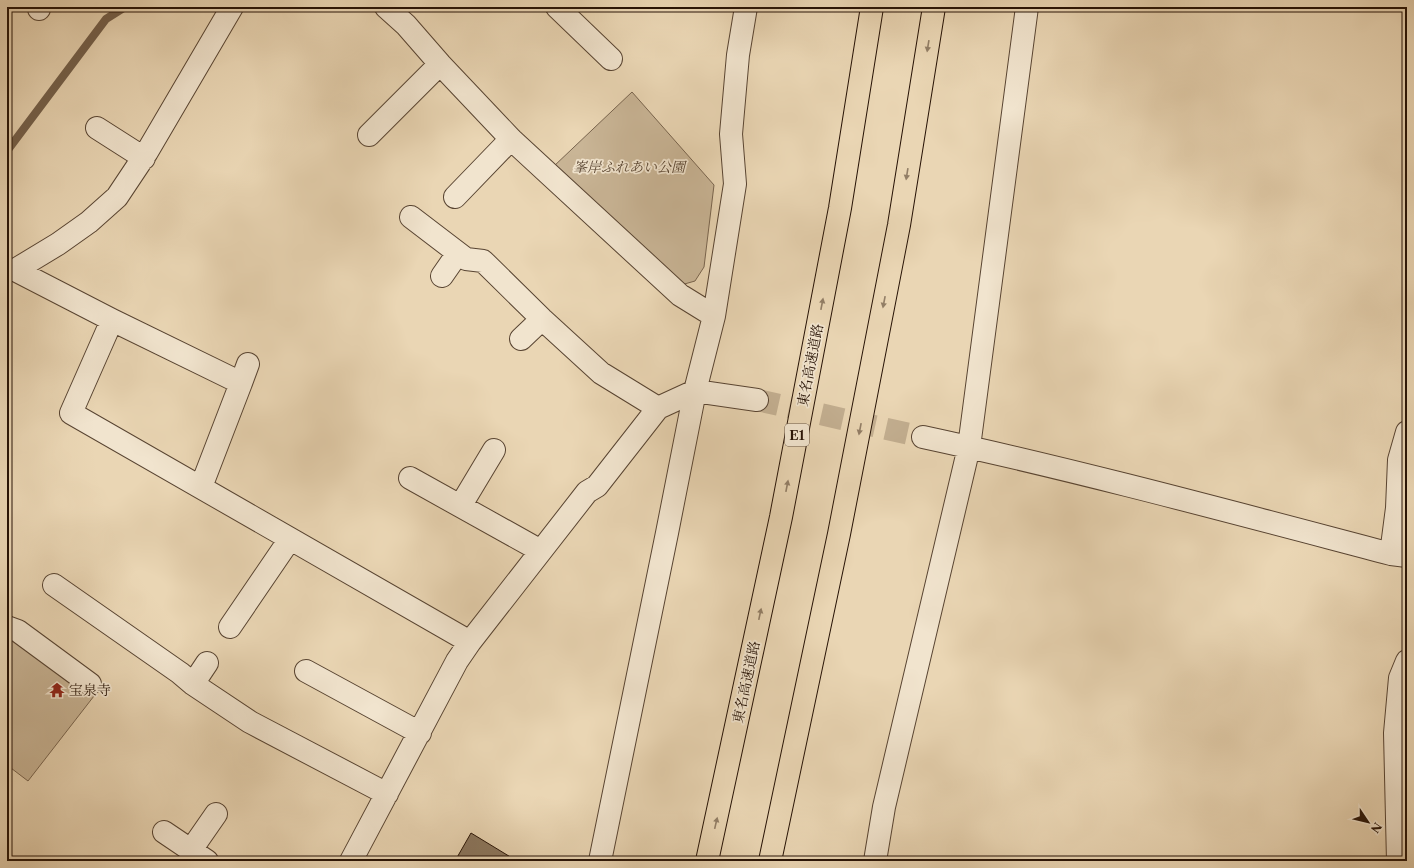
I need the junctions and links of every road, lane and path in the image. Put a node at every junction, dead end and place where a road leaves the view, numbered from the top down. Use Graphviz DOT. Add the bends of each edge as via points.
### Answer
graph roads {
  1 [pos="232,7"];
  2 [pos="386,7"];
  3 [pos="557,7"];
  4 [pos="746,7"];
  5 [pos="872,7"];
  6 [pos="934,7"];
  7 [pos="1027,7"];
  8 [pos="611,59"];
  9 [pos="440,64"];
  10 [pos="97,128"];
  11 [pos="369,135"];
  12 [pos="511,139"];
  13 [pos="144,158"];
  14 [pos="455,197"];
  15 [pos="411,217"];
  16 [pos="458,253"];
  17 [pos="11,270"];
  18 [pos="442,276"];
  19 [pos="714,316"];
  20 [pos="542,318"];
  21 [pos="112,320"];
  22 [pos="521,338"];
  23 [pos="694,391"];
  24 [pos="758,400"];
  25 [pos="658,408"];
  26 [pos="1407,432"];
  27 [pos="923,436"];
  28 [pos="969,447"];
  29 [pos="494,450"];
  30 [pos="410,478"];
  31 [pos="201,487"];
  32 [pos="461,505"];
  33 [pos="290,539"];
  34 [pos="541,550"];
  35 [pos="1399,555"];
  36 [pos="54,585"];
  37 [pos="7,626"];
  38 [pos="230,627"];
  39 [pos="470,642"];
  40 [pos="1407,661"];
  41 [pos="207,663"];
  42 [pos="306,671"];
  43 [pos="90,684"];
  44 [pos="193,684"];
  45 [pos="420,733"];
  46 [pos="387,794"];
  47 [pos="216,814"];
  48 [pos="164,832"];
  49 [pos="199,855"];
  50 [pos="351,861"];
  51 [pos="600,861"];
  52 [pos="707,861"];
  53 [pos="770,861"];
  54 [pos="875,861"];
  55 [pos="1398,861"];
  1 -- 13 [label="street"];
  2 -- 9 [label="street" via="406,25"];
  3 -- 8 [label="street"];
  4 -- 19 [label="street" via="738,55 731,134 735,184"];
  52 -- 5 [label="highway, 東名高速道路 / E1, one-way" via="787,486 840,208"];
  6 -- 53 [label="highway, one-way" via="899,225 839,534"];
  7 -- 28 [label="street"];
  9 -- 11 [label="street"];
  9 -- 12 [label="street"];
  10 -- 13 [label="street"];
  12 -- 14 [label="street"];
  12 -- 19 [label="street" via="680,295"];
  13 -- 17 [label="street" via="117,197 89,222 58,244"];
  15 -- 16 [label="street"];
  16 -- 18 [label="street"];
  16 -- 20 [label="street" via="466,259 483,261"];
  17 -- 21 [label="street"];
  19 -- 23 [label="street"];
  20 -- 22 [label="street"];
  20 -- 25 [label="street" via="601,373"];
  21 -- 31 [label="street" via="71,413"];
  21 -- 31 [label="street" via="245,374"];
  23 -- 24 [label="street"];
  23 -- 25 [label="street"];
  23 -- 51 [label="street"];
  25 -- 34 [label="street" via="597,486 587,492"];
  26 -- 35 [label="street" via="1399,460"];
  27 -- 28 [label="street"];
  28 -- 35 [label="street"];
  28 -- 54 [label="street" via="884,807"];
  29 -- 32 [label="street"];
  30 -- 32 [label="street"];
  31 -- 33 [label="street"];
  32 -- 34 [label="street"];
  33 -- 38 [label="street"];
  33 -- 39 [label="street"];
  34 -- 39 [label="street"];
  36 -- 44 [label="street"];
  37 -- 43 [label="street" via="18,631"];
  39 -- 45 [label="street" via="457,661"];
  40 -- 55 [label="street" via="1400,678 1395,733"];
  41 -- 44 [label="street"];
  42 -- 45 [label="street"];
  44 -- 46 [label="street" via="250,722"];
  45 -- 46 [label="street"];
  46 -- 50 [label="street"];
  47 -- 49 [label="street"];
  48 -- 49 [label="street"];
}
